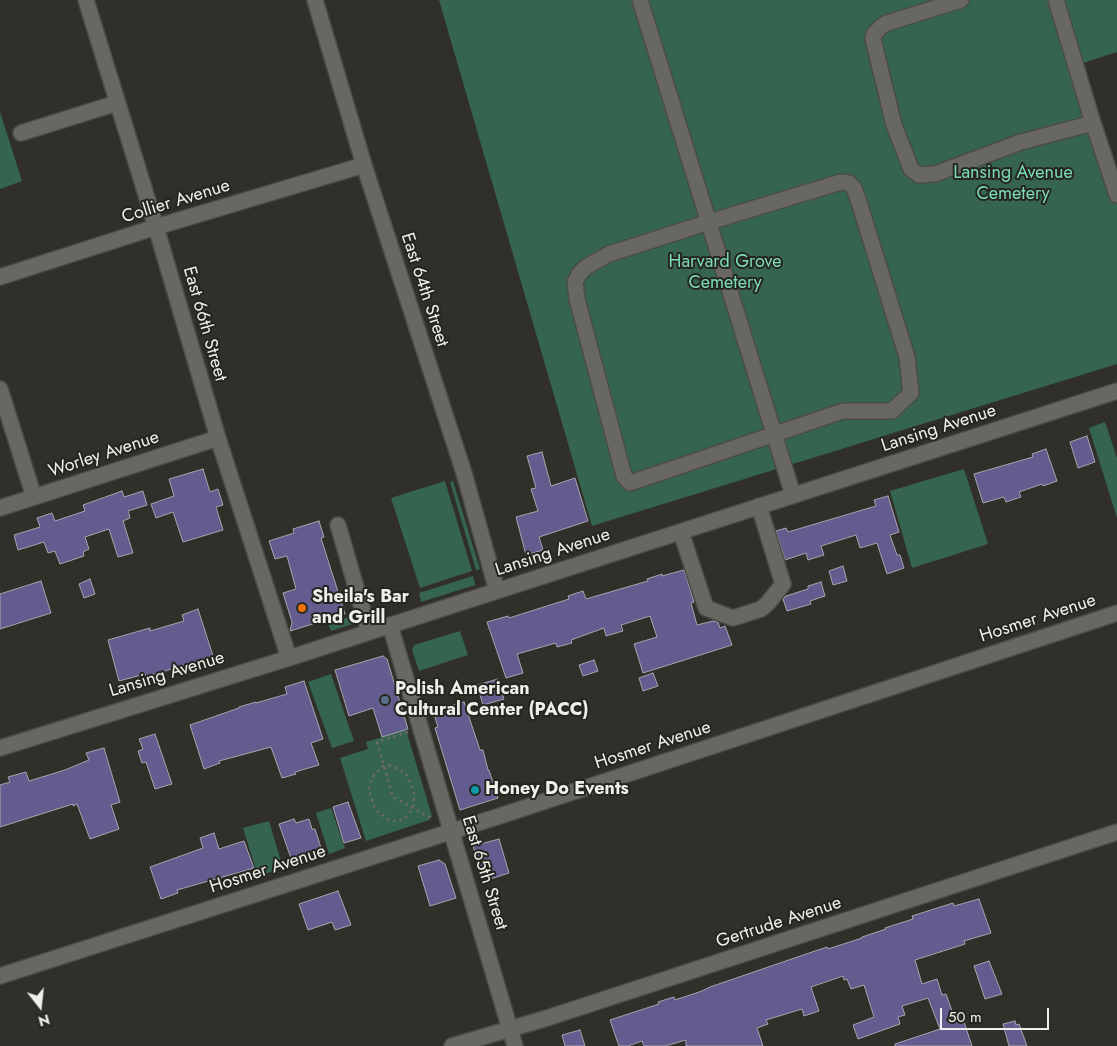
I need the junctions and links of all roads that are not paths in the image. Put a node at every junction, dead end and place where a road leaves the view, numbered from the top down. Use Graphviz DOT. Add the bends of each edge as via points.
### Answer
graph roads {
  1 [pos="86,0"];
  2 [pos="315,0"];
  3 [pos="640,0"];
  4 [pos="961,0"];
  5 [pos="1056,0"];
  6 [pos="117,103"];
  7 [pos="1093,123"];
  8 [pos="21,133"];
  9 [pos="364,165"];
  10 [pos="1117,195"];
  11 [pos="709,222"];
  12 [pos="156,227"];
  13 [pos="0,277"];
  14 [pos="0,389"];
  15 [pos="1117,392"];
  16 [pos="774,434"];
  17 [pos="218,438"];
  18 [pos="793,495"];
  19 [pos="34,497"];
  20 [pos="759,506"];
  21 [pos="0,508"];
  22 [pos="338,525"];
  23 [pos="681,532"];
  24 [pos="497,591"];
  25 [pos="1117,613"];
  26 [pos="390,625"];
  27 [pos="369,632"];
  28 [pos="289,658"];
  29 [pos="0,748"];
  30 [pos="451,830"];
  31 [pos="1117,832"];
  32 [pos="0,976"];
  33 [pos="510,1029"];
  34 [pos="452,1046"];
  35 [pos="515,1046"];
  1 -- 6 [label="street, East 66th Street"];
  2 -- 9 [label="street, East 64th Street"];
  3 -- 11 [label="street"];
  4 -- 7 [label="street" via="887,24 874,34 894,125 907,162 915,173 919,176 934,174 1021,142"];
  5 -- 7 [label="street"];
  6 -- 8 [label="street"];
  6 -- 12 [label="street, East 66th Street"];
  7 -- 10 [label="street"];
  9 -- 12 [label="street, Collier Avenue"];
  9 -- 24 [label="street, East 64th Street" via="464,474"];
  11 -- 16 [label="street"];
  11 -- 16 [label="street" via="609,254 586,267 575,282 624,476 630,483"];
  11 -- 16 [label="street" via="841,182 849,183 858,199 907,357 911,393 892,411 843,411"];
  12 -- 13 [label="street, Collier Avenue"];
  12 -- 17 [label="street, East 66th Street"];
  14 -- 19 [label="street"];
  15 -- 18 [label="street, Lansing Avenue"];
  16 -- 18 [label="street"];
  17 -- 19 [label="street, Worley Avenue"];
  17 -- 28 [label="street, East 66th Street"];
  18 -- 20 [label="street, Lansing Avenue"];
  19 -- 21 [label="street, Worley Avenue"];
  20 -- 23 [label="street, Lansing Avenue"];
  20 -- 23 [label="street" via="782,584 761,610 733,618 706,608"];
  22 -- 27 [label="street"];
  23 -- 24 [label="street, Lansing Avenue"];
  24 -- 26 [label="street, Lansing Avenue"];
  25 -- 30 [label="street, Hosmer Avenue"];
  26 -- 27 [label="street, Lansing Avenue"];
  26 -- 30 [label="street, East 65th Street"];
  27 -- 28 [label="street, Lansing Avenue"];
  28 -- 29 [label="street, Lansing Avenue"];
  30 -- 32 [label="street, Hosmer Avenue"];
  30 -- 33 [label="street, East 65th Street"];
  31 -- 33 [label="street, Gertrude Avenue"];
  33 -- 34 [label="street, Gertrude Avenue"];
  33 -- 35 [label="street, East 65th Street"];
}
